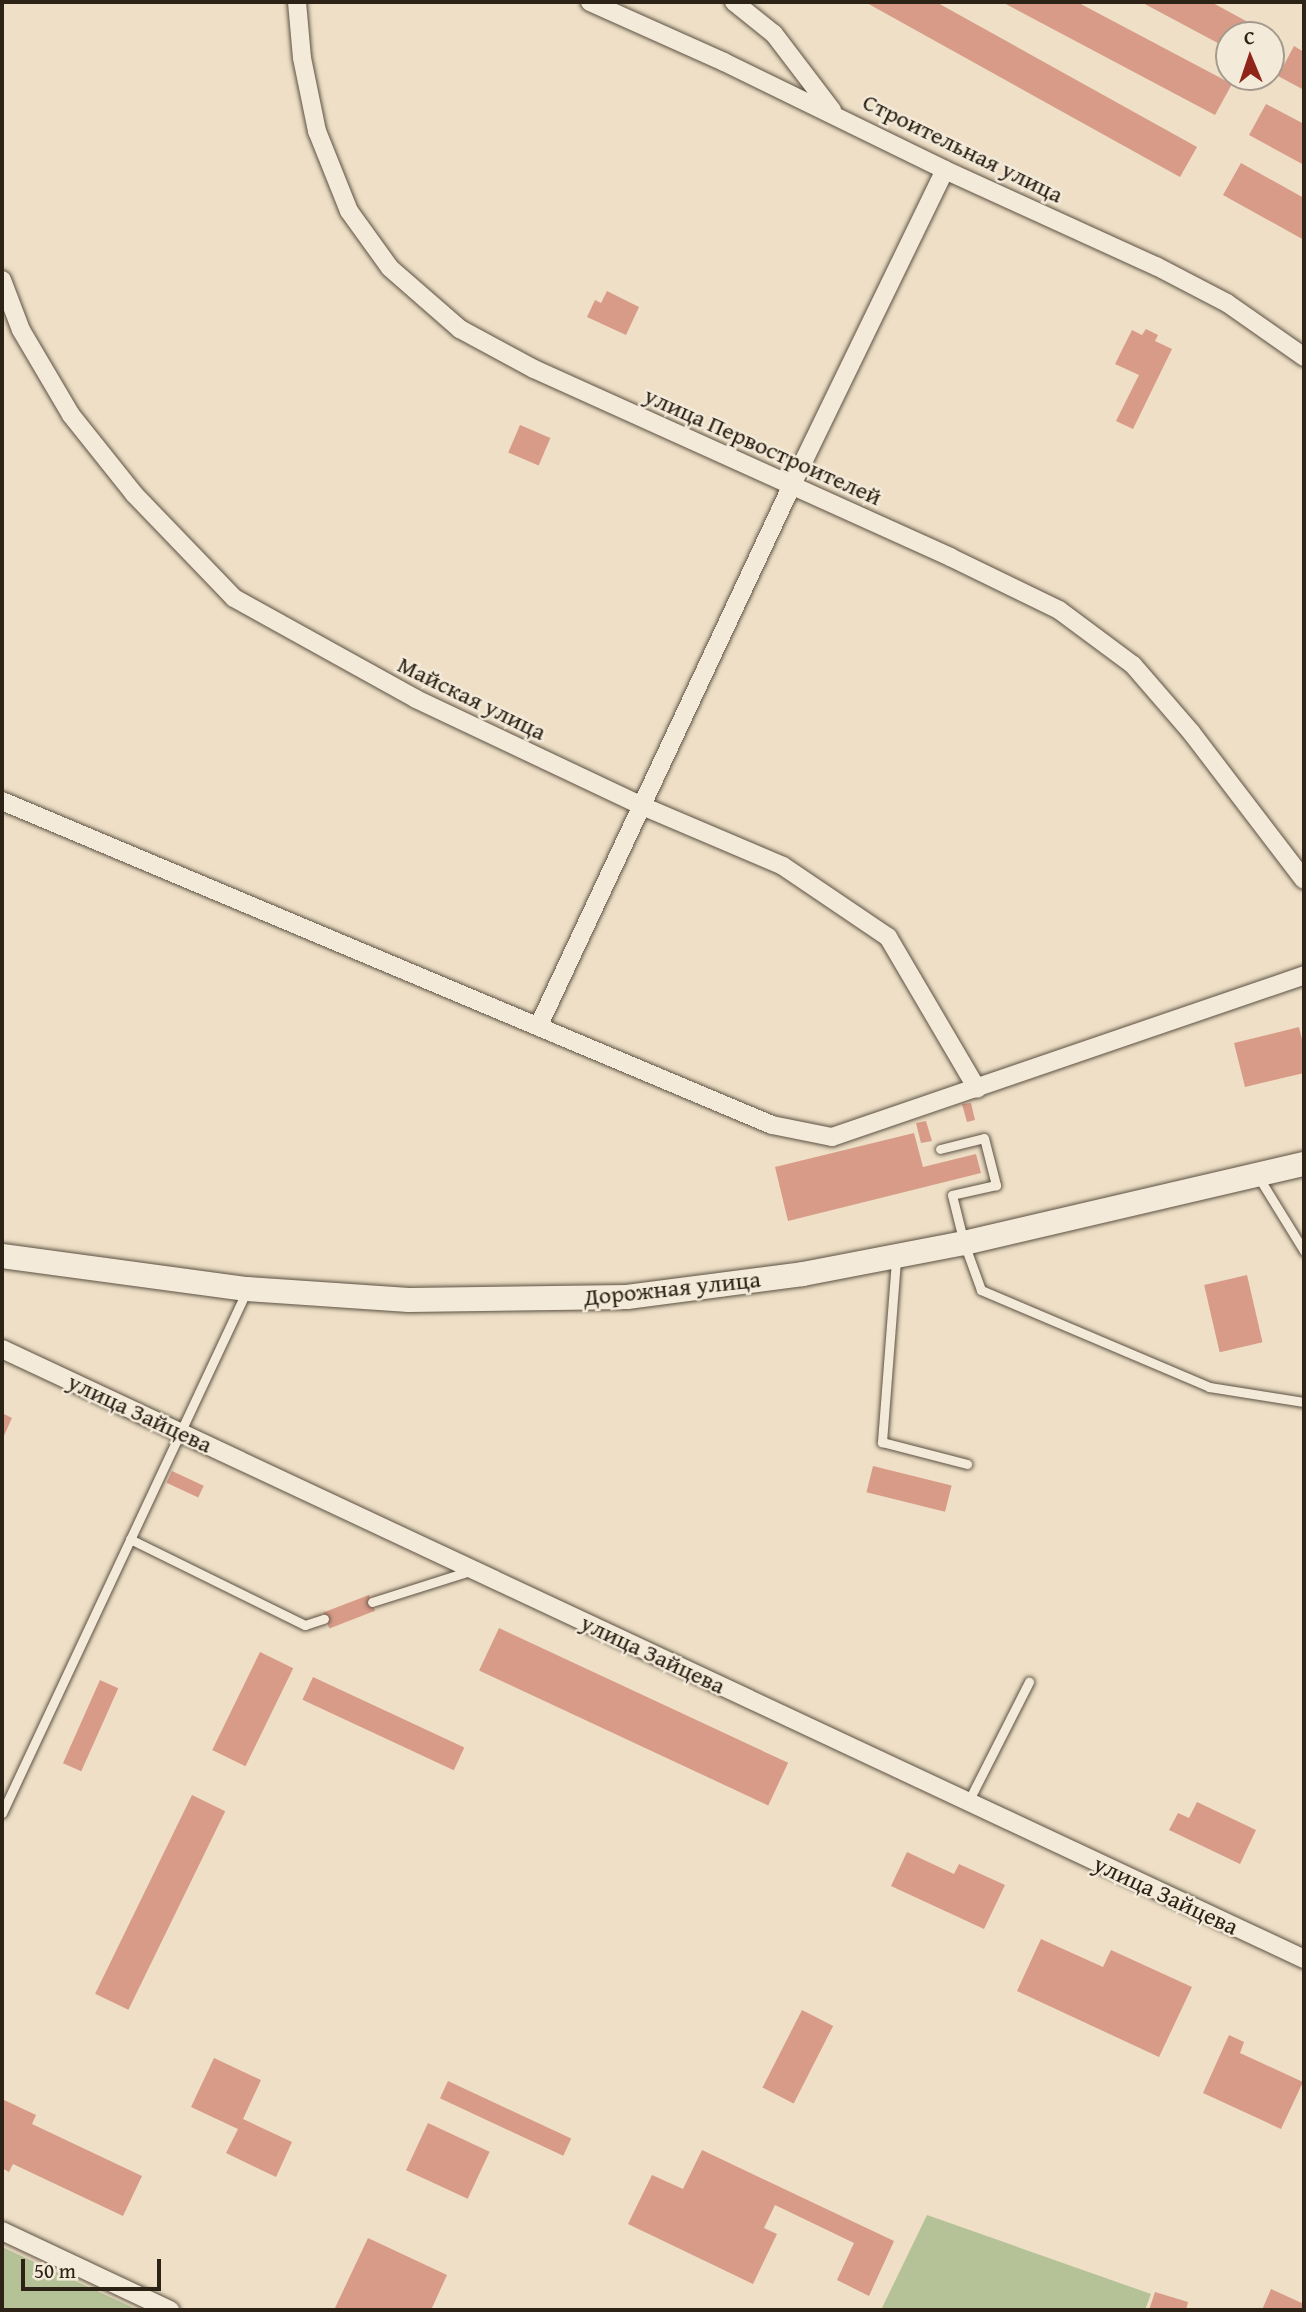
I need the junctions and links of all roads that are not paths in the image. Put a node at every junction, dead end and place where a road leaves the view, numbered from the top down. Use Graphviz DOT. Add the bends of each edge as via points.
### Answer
graph roads {
  1 [pos="297,2"];
  2 [pos="590,2"];
  3 [pos="734,2"];
  4 [pos="835,114"];
  5 [pos="945,170"];
  6 [pos="2,280"];
  7 [pos="1304,357"];
  8 [pos="790,487"];
  9 [pos="2,801"];
  10 [pos="640,805"];
  11 [pos="1304,880"];
  12 [pos="1304,975"];
  13 [pos="539,1025"];
  14 [pos="977,1089"];
  15 [pos="940,1149"];
  16 [pos="1304,1164"];
  17 [pos="1258,1176"];
  18 [pos="964,1243"];
  19 [pos="1304,1251"];
  20 [pos="2,1255"];
  21 [pos="896,1256"];
  22 [pos="247,1289"];
  23 [pos="2,1349"];
  24 [pos="1304,1402"];
  25 [pos="180,1433"];
  26 [pos="967,1464"];
  27 [pos="130,1539"];
  28 [pos="474,1570"];
  29 [pos="372,1602"];
  30 [pos="324,1619"];
  31 [pos="1029,1682"];
  32 [pos="968,1802"];
  33 [pos="2,1813"];
  34 [pos="1304,1959"];
  35 [pos="2,2231"];
  36 [pos="170,2310"];
  1 -- 8 [label="street, улица Первостроителей" via="302,58 317,131 349,211 390,268 460,329 534,369"];
  2 -- 4 [label="street, Строительная улица"];
  3 -- 4 [label="street" via="774,34"];
  4 -- 5 [label="street, Строительная улица"];
  5 -- 7 [label="street, Строительная улица" via="1156,266 1227,303"];
  5 -- 8 [label="street"];
  6 -- 10 [label="street, Майская улица" via="21,330 71,415 134,494 234,598 415,699"];
  8 -- 10 [label="street"];
  8 -- 11 [label="street, улица Первостроителей" via="1059,610 1133,665 1191,732"];
  9 -- 13 [label="street"];
  10 -- 13 [label="street"];
  10 -- 14 [label="street, Майская улица" via="783,866 888,937"];
  12 -- 14 [label="street"];
  13 -- 14 [label="street" via="772,1125 832,1137"];
  15 -- 18 [label="lane" via="984,1138 996,1185 952,1195"];
  16 -- 17 [label="street, Дорожная улица"];
  17 -- 18 [label="street, Дорожная улица"];
  17 -- 19 [label="lane"];
  18 -- 21 [label="street, Дорожная улица"];
  18 -- 24 [label="lane" via="981,1290 1209,1387"];
  20 -- 22 [label="street, Дорожная улица"];
  21 -- 22 [label="street, Дорожная улица" via="803,1274 627,1297 409,1300"];
  21 -- 26 [label="lane" via="882,1442"];
  22 -- 25 [label="lane"];
  23 -- 25 [label="street, улица Зайцева"];
  25 -- 27 [label="lane"];
  25 -- 28 [label="street, улица Зайцева"];
  27 -- 30 [label="lane" via="305,1625"];
  27 -- 33 [label="lane"];
  28 -- 29 [label="lane"];
  28 -- 32 [label="street, улица Зайцева"];
  31 -- 32 [label="lane"];
  32 -- 34 [label="street, улица Зайцева"];
  35 -- 36 [label="street"];
}
